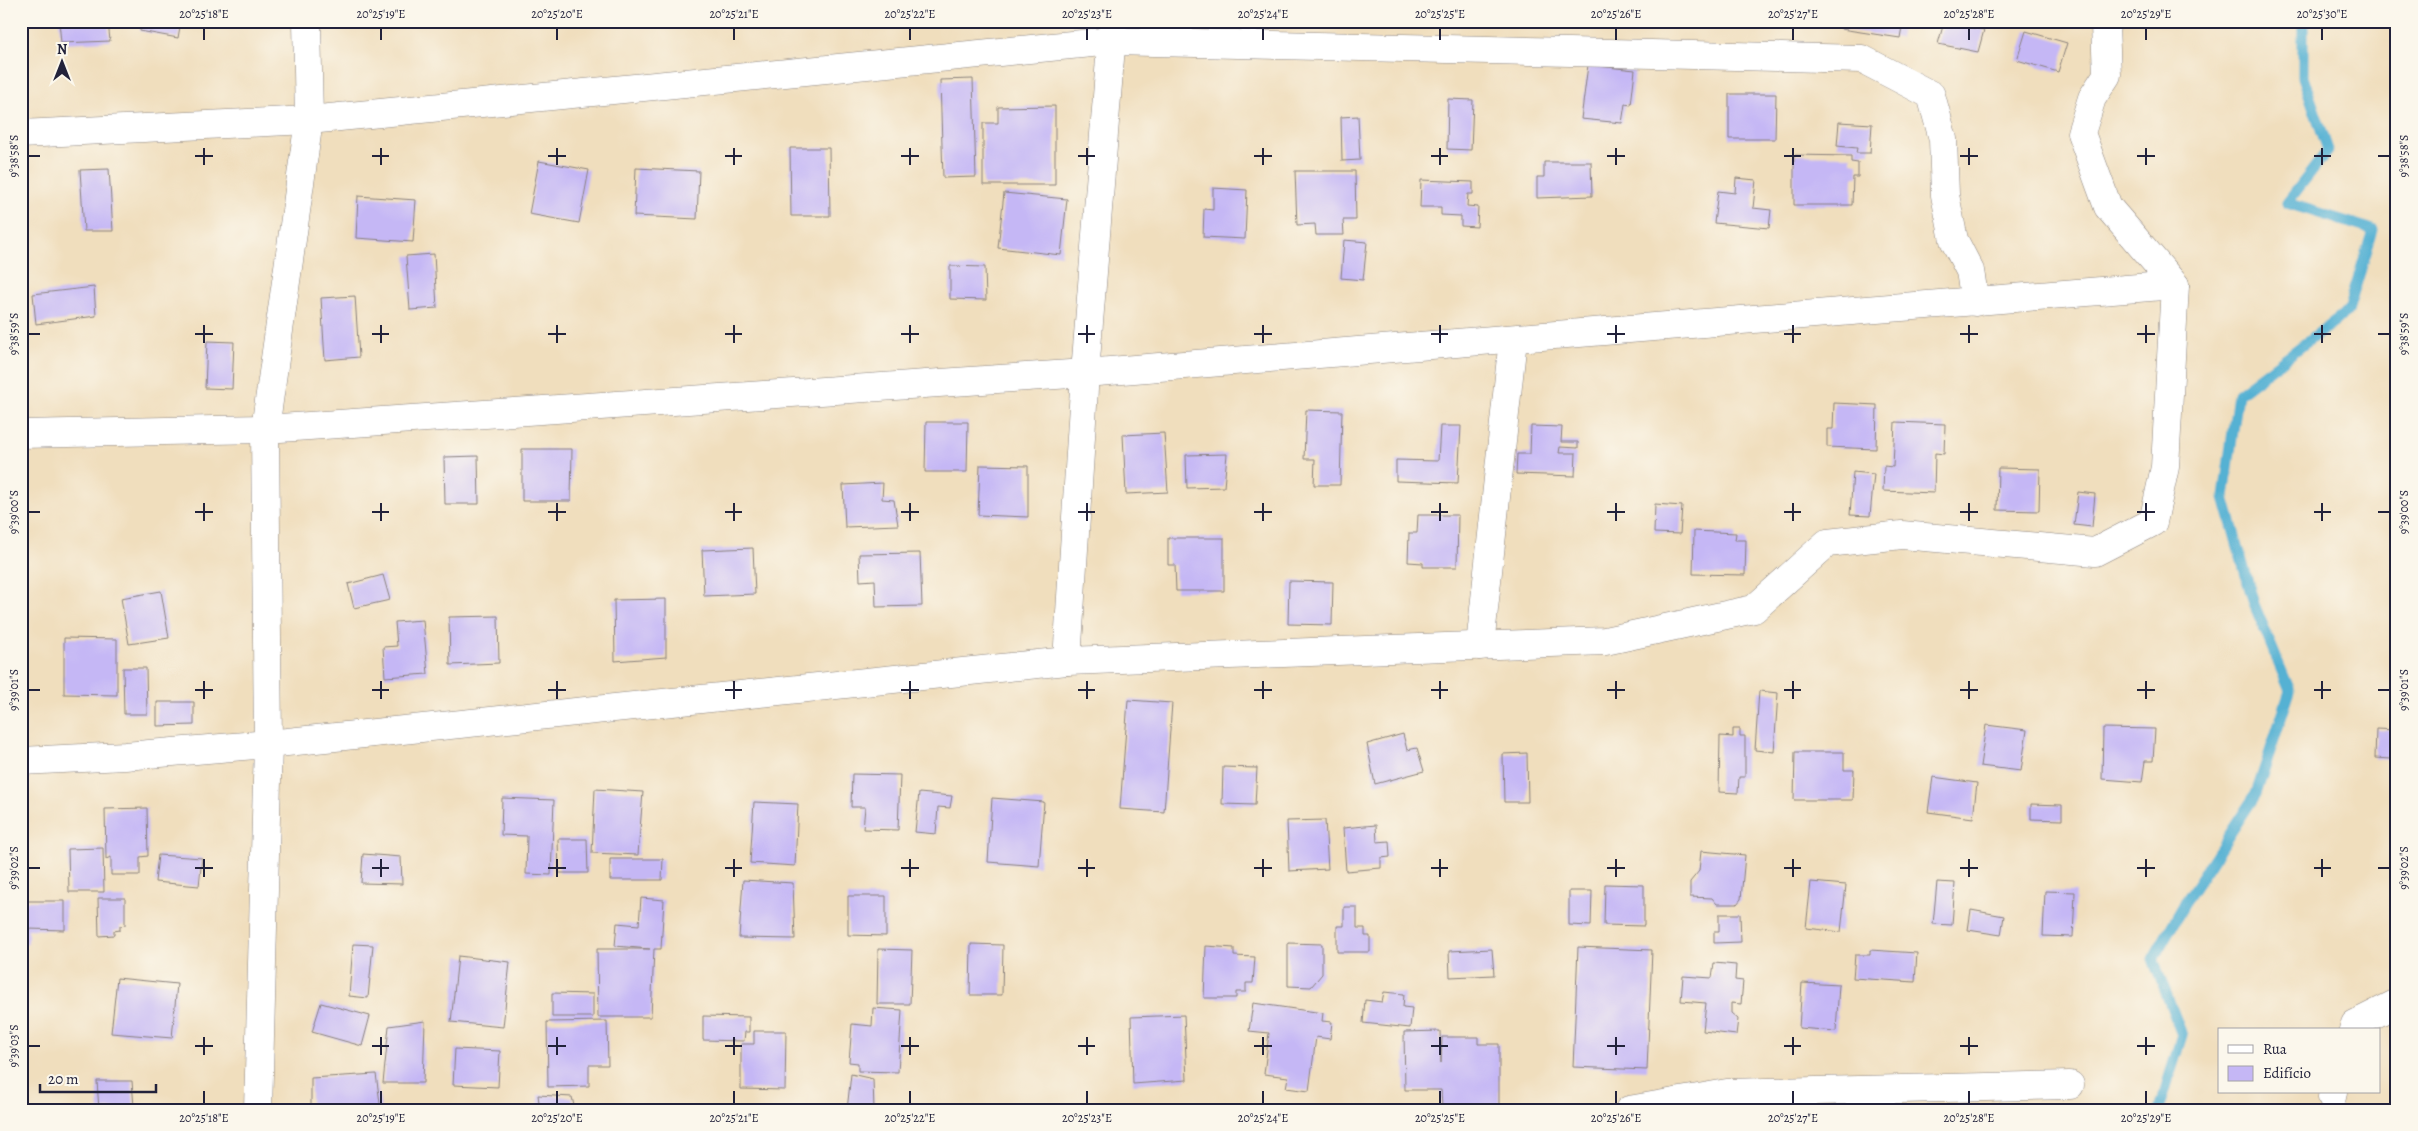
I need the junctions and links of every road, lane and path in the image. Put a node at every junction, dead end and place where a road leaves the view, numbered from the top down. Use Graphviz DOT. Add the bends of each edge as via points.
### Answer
graph roads {
  1 [pos="307,21"];
  2 [pos="2109,21"];
  3 [pos="1113,31"];
  4 [pos="309,120"];
  5 [pos="21,134"];
  6 [pos="2176,285"];
  7 [pos="1975,302"];
  8 [pos="1513,338"];
  9 [pos="1085,373"];
  10 [pos="265,430"];
  11 [pos="21,434"];
  12 [pos="1480,646"];
  13 [pos="1067,661"];
  14 [pos="268,744"];
  15 [pos="21,761"];
  16 [pos="2397,1003"];
  17 [pos="2354,1028"];
  18 [pos="2070,1085"];
  19 [pos="258,1110"];
  20 [pos="1629,1110"];
  1 -- 4 [label="street"];
  2 -- 6 [label="street" via="2105,25 2108,75 2092,98 2081,133 2108,207"];
  3 -- 4 [label="street"];
  3 -- 7 [label="street" via="1862,59 1931,94 1943,139 1946,195 1954,240 1970,271"];
  3 -- 9 [label="street"];
  4 -- 5 [label="street"];
  4 -- 10 [label="street"];
  6 -- 7 [label="street"];
  6 -- 12 [label="street" via="2165,467 2153,522 2095,552 1902,534 1827,543 1754,609 1606,642"];
  7 -- 8 [label="street"];
  8 -- 9 [label="street"];
  8 -- 12 [label="street"];
  9 -- 10 [label="street"];
  9 -- 13 [label="street"];
  10 -- 11 [label="street"];
  10 -- 14 [label="street"];
  12 -- 13 [label="street"];
  13 -- 14 [label="street"];
  14 -- 15 [label="street"];
  14 -- 19 [label="street"];
  16 -- 17 [label="street" via="2355,1024"];
  18 -- 20 [label="street" via="1728,1093"];
}
